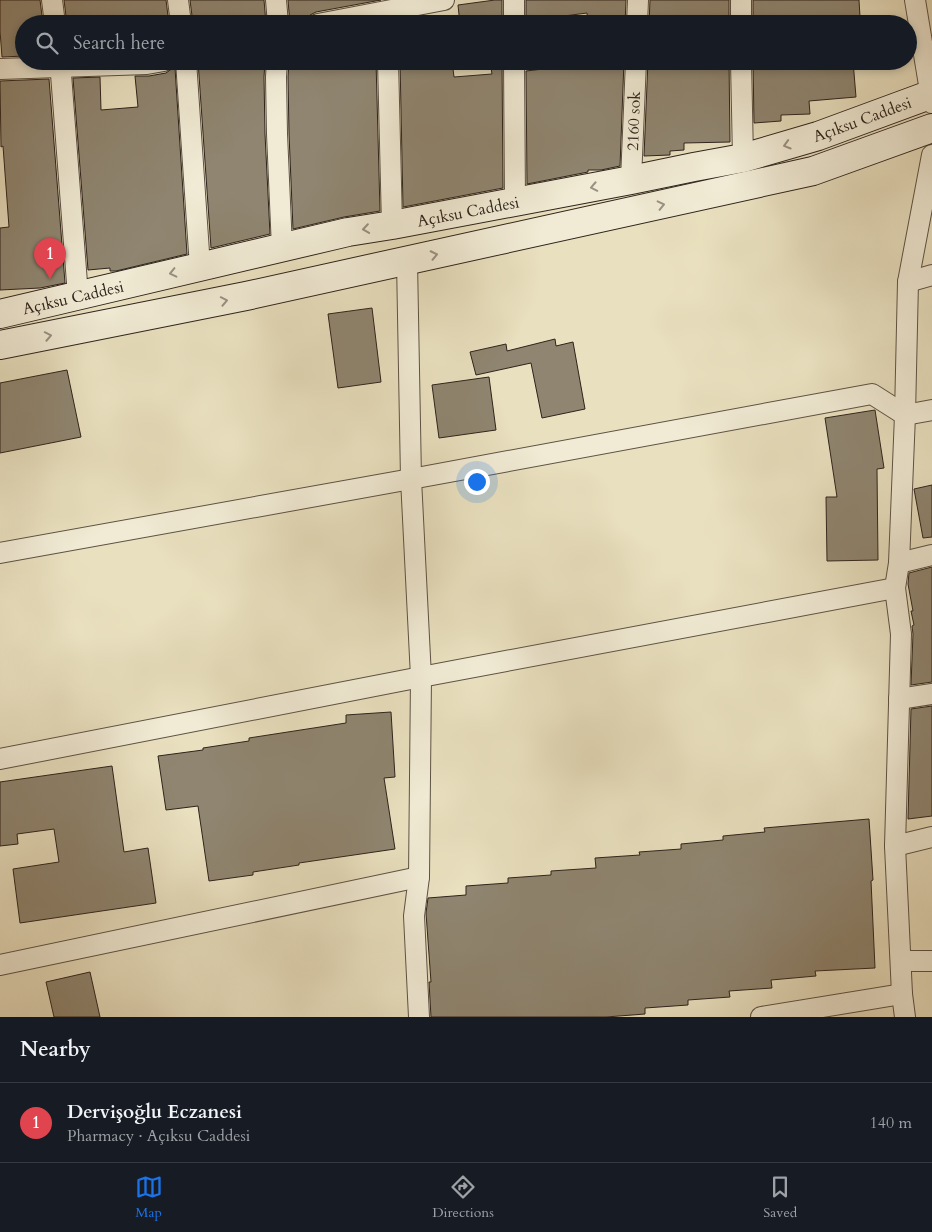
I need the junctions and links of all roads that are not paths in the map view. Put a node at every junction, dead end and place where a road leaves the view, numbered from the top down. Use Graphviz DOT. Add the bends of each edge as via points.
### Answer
graph roads {
  1 [pos="52,0"];
  2 [pos="178,0"];
  3 [pos="276,0"];
  4 [pos="444,0"];
  5 [pos="514,0"];
  6 [pos="638,0"];
  7 [pos="741,0"];
  8 [pos="915,0"];
  9 [pos="387,12"];
  10 [pos="54,15"];
  11 [pos="180,15"];
  12 [pos="277,15"];
  13 [pos="370,15"];
  14 [pos="514,15"];
  15 [pos="637,15"];
  16 [pos="741,15"];
  17 [pos="15,68"];
  18 [pos="0,69"];
  19 [pos="60,70"];
  20 [pos="187,70"];
  21 [pos="276,70"];
  22 [pos="388,70"];
  23 [pos="514,70"];
  24 [pos="636,70"];
  25 [pos="742,70"];
  26 [pos="931,97"];
  27 [pos="932,128"];
  28 [pos="932,154"];
  29 [pos="743,158"];
  30 [pos="631,180"];
  31 [pos="515,202"];
  32 [pos="392,226"];
  33 [pos="282,248"];
  34 [pos="407,261"];
  35 [pos="200,267"];
  36 [pos="932,275"];
  37 [pos="908,282"];
  38 [pos="78,296"];
  39 [pos="0,314"];
  40 [pos="0,345"];
  41 [pos="932,410"];
  42 [pos="905,415"];
  43 [pos="411,479"];
  44 [pos="0,553"];
  45 [pos="932,555"];
  46 [pos="899,563"];
  47 [pos="895,588"];
  48 [pos="422,677"];
  49 [pos="932,694"];
  50 [pos="899,700"];
  51 [pos="0,759"];
  52 [pos="932,837"];
  53 [pos="895,846"];
  54 [pos="418,877"];
  55 [pos="901,961"];
  56 [pos="932,961"];
  57 [pos="0,965"];
  58 [pos="902,994"];
  59 [pos="419,1017"];
  60 [pos="761,1017"];
  61 [pos="905,1017"];
  1 -- 10 [label="street"];
  2 -- 11 [label="street"];
  3 -- 12 [label="street"];
  4 -- 9 [label="street"];
  5 -- 14 [label="street"];
  6 -- 15 [label="street"];
  7 -- 16 [label="street"];
  8 -- 26 [label="street"];
  9 -- 13 [label="street"];
  17 -- 18 [label="street"];
  19 -- 38 [label="street"];
  20 -- 35 [label="street"];
  21 -- 33 [label="street"];
  22 -- 32 [label="street"];
  23 -- 31 [label="street"];
  24 -- 30 [label="street, 2160 sok"];
  25 -- 29 [label="street"];
  26 -- 29 [label="main road, Açıksu Caddesi, one-way"];
  34 -- 27 [label="main road, Açıksu Caddesi, one-way" via="813,171"];
  28 -- 37 [label="street"];
  29 -- 30 [label="main road, Açıksu Caddesi"];
  30 -- 31 [label="main road, Açıksu Caddesi, one-way"];
  31 -- 32 [label="main road, Açıksu Caddesi"];
  32 -- 33 [label="main road, Açıksu Caddesi, one-way" via="348,232"];
  33 -- 35 [label="main road, Açıksu Caddesi"];
  40 -- 34 [label="main road, Açıksu Caddesi, one-way"];
  34 -- 43 [label="street"];
  35 -- 38 [label="main road, Açıksu Caddesi, one-way"];
  36 -- 37 [label="street"];
  37 -- 42 [label="street"];
  38 -- 39 [label="main road, Açıksu Caddesi"];
  41 -- 42 [label="street"];
  42 -- 43 [label="street" via="872,394"];
  42 -- 46 [label="street"];
  43 -- 44 [label="street"];
  43 -- 48 [label="street"];
  45 -- 46 [label="street"];
  46 -- 47 [label="street"];
  47 -- 48 [label="street"];
  47 -- 50 [label="street" via="901,634"];
  48 -- 51 [label="street"];
  48 -- 54 [label="street"];
  49 -- 50 [label="street"];
  50 -- 53 [label="street"];
  52 -- 53 [label="street"];
  53 -- 55 [label="street"];
  54 -- 57 [label="street"];
  54 -- 59 [label="street" via="414,916"];
  55 -- 56 [label="street"];
  55 -- 58 [label="street"];
  58 -- 60 [label="street"];
  58 -- 61 [label="street"];
}
